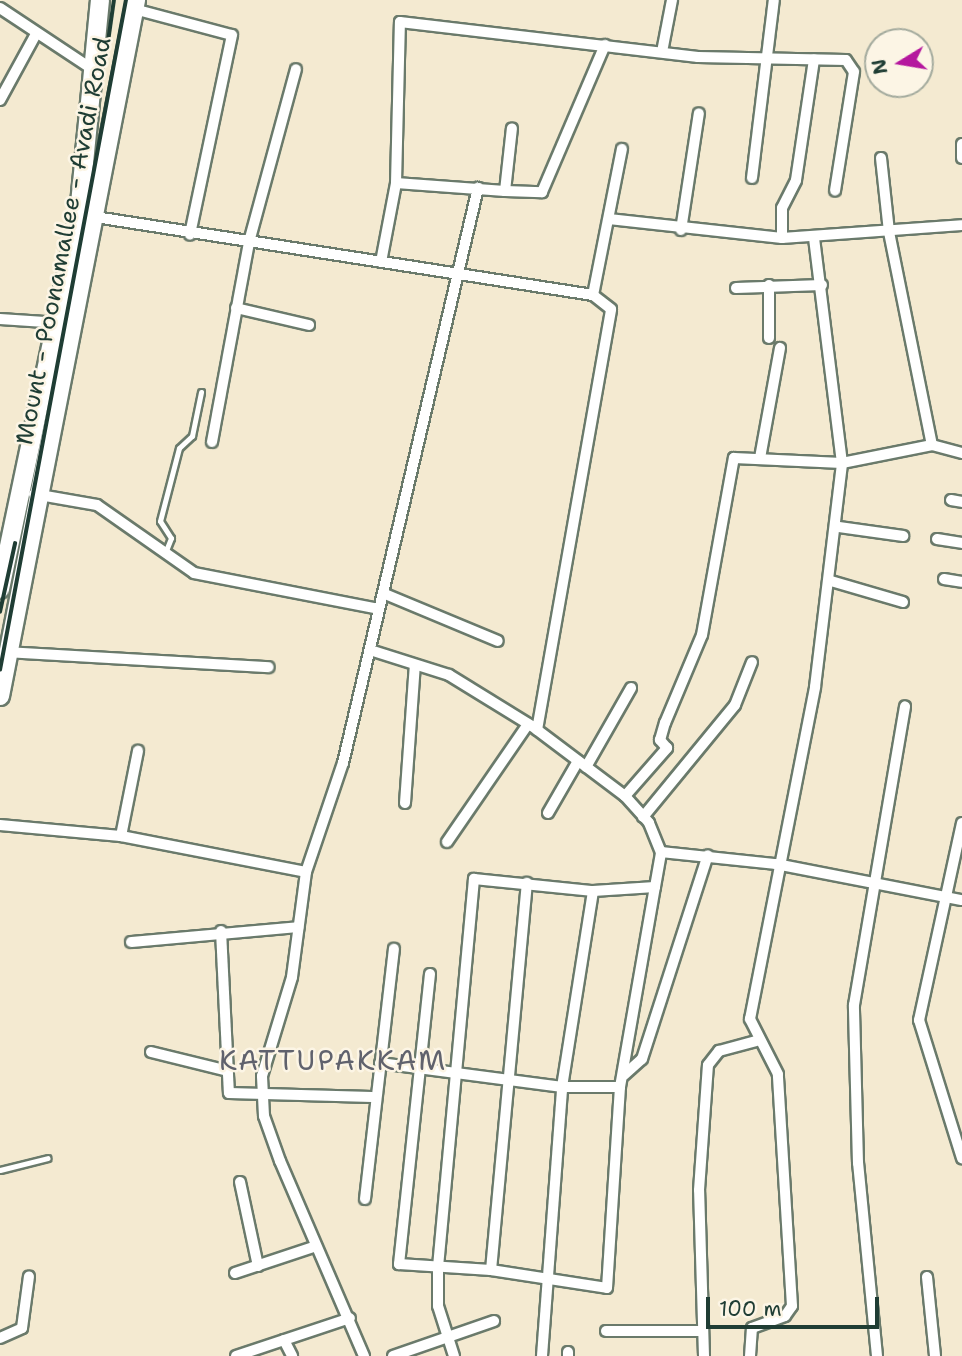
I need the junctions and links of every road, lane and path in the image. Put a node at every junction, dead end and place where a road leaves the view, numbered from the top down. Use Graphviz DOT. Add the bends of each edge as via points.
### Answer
graph roads {
  1 [pos="100,0"];
  2 [pos="672,0"];
  3 [pos="774,0"];
  4 [pos="135,4"];
  5 [pos="0,8"];
  6 [pos="36,34"];
  7 [pos="605,45"];
  8 [pos="662,52"];
  9 [pos="814,59"];
  10 [pos="761,61"];
  11 [pos="89,67"];
  12 [pos="296,69"];
  13 [pos="0,100"];
  14 [pos="699,113"];
  15 [pos="512,128"];
  16 [pos="962,144"];
  17 [pos="622,149"];
  18 [pos="881,158"];
  19 [pos="962,158"];
  20 [pos="752,178"];
  21 [pos="396,183"];
  22 [pos="478,188"];
  23 [pos="835,190"];
  24 [pos="505,191"];
  25 [pos="86,215"];
  26 [pos="609,219"];
  27 [pos="962,225"];
  28 [pos="681,230"];
  29 [pos="889,232"];
  30 [pos="190,235"];
  31 [pos="782,238"];
  32 [pos="814,238"];
  33 [pos="249,242"];
  34 [pos="381,262"];
  35 [pos="461,271"];
  36 [pos="769,285"];
  37 [pos="821,285"];
  38 [pos="736,288"];
  39 [pos="593,295"];
  40 [pos="236,308"];
  41 [pos="0,319"];
  42 [pos="60,323"];
  43 [pos="309,325"];
  44 [pos="769,338"];
  45 [pos="780,348"];
  46 [pos="201,392"];
  47 [pos="212,442"];
  48 [pos="932,445"];
  49 [pos="962,453"];
  50 [pos="760,458"];
  51 [pos="842,463"];
  52 [pos="29,494"];
  53 [pos="838,527"];
  54 [pos="903,536"];
  55 [pos="937,539"];
  56 [pos="962,543"];
  57 [pos="164,553"];
  58 [pos="944,579"];
  59 [pos="831,581"];
  60 [pos="962,582"];
  61 [pos="0,589"];
  62 [pos="385,594"];
  63 [pos="903,603"];
  64 [pos="379,609"];
  65 [pos="498,641"];
  66 [pos="370,650"];
  67 [pos="5,652"];
  68 [pos="752,662"];
  69 [pos="415,665"];
  70 [pos="269,667"];
  71 [pos="631,688"];
  72 [pos="0,696"];
  73 [pos="905,706"];
  74 [pos="532,727"];
  75 [pos="138,751"];
  76 [pos="582,764"];
  77 [pos="625,796"];
  78 [pos="405,803"];
  79 [pos="548,813"];
  80 [pos="643,817"];
  81 [pos="962,823"];
  82 [pos="0,825"];
  83 [pos="121,836"];
  84 [pos="447,842"];
  85 [pos="660,852"];
  86 [pos="708,855"];
  87 [pos="776,864"];
  88 [pos="306,872"];
  89 [pos="871,881"];
  90 [pos="527,883"];
  91 [pos="655,887"];
  92 [pos="593,891"];
  93 [pos="949,898"];
  94 [pos="962,900"];
  95 [pos="298,927"];
  96 [pos="221,930"];
  97 [pos="131,942"];
  98 [pos="394,949"];
  99 [pos="430,974"];
  100 [pos="757,1041"];
  101 [pos="151,1052"];
  102 [pos="380,1063"];
  103 [pos="418,1070"];
  104 [pos="228,1071"];
  105 [pos="459,1073"];
  106 [pos="511,1080"];
  107 [pos="621,1082"];
  108 [pos="562,1087"];
  109 [pos="262,1093"];
  110 [pos="372,1097"];
  111 [pos="48,1158"];
  112 [pos="962,1158"];
  113 [pos="0,1170"];
  114 [pos="240,1182"];
  115 [pos="365,1199"];
  116 [pos="316,1246"];
  117 [pos="258,1266"];
  118 [pos="438,1267"];
  119 [pos="491,1270"];
  120 [pos="235,1273"];
  121 [pos="29,1276"];
  122 [pos="927,1277"];
  123 [pos="550,1282"];
  124 [pos="350,1318"];
  125 [pos="494,1321"];
  126 [pos="606,1331"];
  127 [pos="702,1331"];
  128 [pos="448,1336"];
  129 [pos="0,1338"];
  130 [pos="284,1340"];
  131 [pos="236,1356"];
  132 [pos="292,1356"];
  133 [pos="364,1356"];
  134 [pos="393,1356"];
  135 [pos="454,1356"];
  136 [pos="542,1356"];
  137 [pos="704,1356"];
  138 [pos="750,1356"];
  139 [pos="877,1356"];
  140 [pos="935,1356"];
  1 -- 11 [label="main road, Mount - Poonamallee - Avadi Road"];
  2 -- 8 [label="street"];
  3 -- 10 [label="street"];
  4 -- 25 [label="main road, Mount - Poonamallee - Avadi Road"];
  4 -- 30 [label="street" via="232,35"];
  5 -- 6 [label="street"];
  6 -- 11 [label="street"];
  6 -- 13 [label="street"];
  7 -- 8 [label="street"];
  7 -- 21 [label="street" via="400,22"];
  7 -- 24 [label="street" via="542,192"];
  8 -- 10 [label="street"];
  9 -- 10 [label="street"];
  9 -- 23 [label="street" via="846,60 854,72"];
  9 -- 31 [label="street" via="796,180 782,208"];
  10 -- 20 [label="street"];
  11 -- 25 [label="main road, Mount - Poonamallee - Avadi Road"];
  12 -- 33 [label="street"];
  14 -- 28 [label="street"];
  15 -- 24 [label="street"];
  16 -- 19 [label="street"];
  17 -- 26 [label="street"];
  18 -- 29 [label="street"];
  21 -- 22 [label="street"];
  21 -- 34 [label="street"];
  22 -- 24 [label="street"];
  22 -- 35 [label="street"];
  25 -- 30 [label="street"];
  25 -- 42 [label="main road, Mount - Poonamallee - Avadi Road"];
  25 -- 52 [label="main road, Mount - Poonamallee - Avadi Road"];
  26 -- 28 [label="street"];
  26 -- 39 [label="street"];
  27 -- 29 [label="street"];
  28 -- 31 [label="street"];
  29 -- 32 [label="street"];
  29 -- 48 [label="street"];
  30 -- 33 [label="street"];
  31 -- 32 [label="street"];
  32 -- 37 [label="street"];
  33 -- 34 [label="street"];
  33 -- 40 [label="street"];
  34 -- 35 [label="street"];
  35 -- 39 [label="street"];
  35 -- 62 [label="street"];
  36 -- 37 [label="street"];
  36 -- 38 [label="street"];
  36 -- 44 [label="street"];
  37 -- 51 [label="street"];
  39 -- 74 [label="street" via="611,309"];
  40 -- 43 [label="street"];
  40 -- 47 [label="street"];
  41 -- 42 [label="street"];
  42 -- 52 [label="main road, Mount - Poonamallee - Avadi Road"];
  45 -- 50 [label="street"];
  46 -- 57 [label="lane" via="192,436 179,448 160,521 172,538"];
  48 -- 49 [label="street"];
  48 -- 51 [label="street"];
  50 -- 51 [label="street"];
  50 -- 77 [label="street" via="734,458 702,635 665,723 660,740 667,748"];
  51 -- 53 [label="street"];
  52 -- 57 [label="street" via="97,505"];
  52 -- 61 [label="main road, Mount - Poonamallee - Avadi Road"];
  52 -- 67 [label="main road, Mount - Poonamallee - Avadi Road"];
  53 -- 54 [label="street"];
  53 -- 59 [label="street"];
  55 -- 56 [label="street"];
  57 -- 64 [label="street" via="194,573"];
  58 -- 60 [label="street"];
  59 -- 63 [label="street"];
  59 -- 87 [label="street"];
  62 -- 64 [label="street"];
  62 -- 65 [label="street"];
  64 -- 66 [label="street"];
  66 -- 69 [label="street"];
  66 -- 88 [label="street" via="343,762"];
  67 -- 70 [label="street"];
  67 -- 72 [label="main road, Mount - Poonamallee - Avadi Road"];
  68 -- 80 [label="street" via="735,705"];
  69 -- 74 [label="street" via="449,676"];
  69 -- 78 [label="street"];
  71 -- 76 [label="street"];
  73 -- 89 [label="street"];
  74 -- 76 [label="street"];
  74 -- 84 [label="street"];
  75 -- 83 [label="street"];
  76 -- 77 [label="street"];
  76 -- 79 [label="street"];
  77 -- 80 [label="street"];
  80 -- 85 [label="street"];
  81 -- 93 [label="street"];
  82 -- 83 [label="street"];
  83 -- 88 [label="street"];
  85 -- 86 [label="street"];
  85 -- 91 [label="street"];
  86 -- 87 [label="street"];
  86 -- 107 [label="street" via="642,1059"];
  87 -- 89 [label="street"];
  87 -- 100 [label="street" via="750,1019"];
  88 -- 95 [label="street"];
  89 -- 93 [label="street"];
  89 -- 139 [label="street" via="854,1005 858,1163"];
  90 -- 92 [label="street"];
  90 -- 105 [label="street" via="474,880"];
  90 -- 106 [label="street"];
  91 -- 92 [label="street"];
  91 -- 107 [label="street"];
  92 -- 108 [label="street"];
  93 -- 94 [label="street"];
  93 -- 112 [label="street" via="919,1020"];
  95 -- 96 [label="street"];
  95 -- 109 [label="street"];
  96 -- 97 [label="street"];
  96 -- 104 [label="street"];
  98 -- 102 [label="street"];
  99 -- 103 [label="street"];
  100 -- 127 [label="street" via="719,1051 708,1065 699,1190"];
  100 -- 138 [label="street" via="778,1074 792,1306 785,1316 752,1328"];
  101 -- 104 [label="street"];
  102 -- 103 [label="street"];
  102 -- 110 [label="street"];
  103 -- 105 [label="street"];
  103 -- 118 [label="street" via="399,1264"];
  104 -- 109 [label="street" via="229,1093"];
  105 -- 106 [label="street"];
  105 -- 118 [label="street"];
  106 -- 108 [label="street"];
  106 -- 119 [label="street"];
  107 -- 108 [label="street"];
  107 -- 123 [label="street" via="607,1288"];
  108 -- 123 [label="street"];
  109 -- 110 [label="street"];
  109 -- 116 [label="street" via="280,1161"];
  110 -- 115 [label="street"];
  111 -- 113 [label="lane"];
  114 -- 117 [label="street"];
  116 -- 117 [label="street"];
  116 -- 124 [label="street"];
  117 -- 120 [label="street"];
  118 -- 119 [label="street"];
  118 -- 128 [label="street" via="438,1306"];
  119 -- 123 [label="street"];
  121 -- 129 [label="street" via="22,1328"];
  122 -- 140 [label="street"];
  123 -- 136 [label="street"];
  124 -- 130 [label="street"];
  124 -- 133 [label="street"];
  125 -- 128 [label="street"];
  126 -- 127 [label="street"];
  127 -- 137 [label="street"];
  128 -- 134 [label="street"];
  128 -- 135 [label="street"];
  130 -- 131 [label="street"];
  130 -- 132 [label="street"];
}
